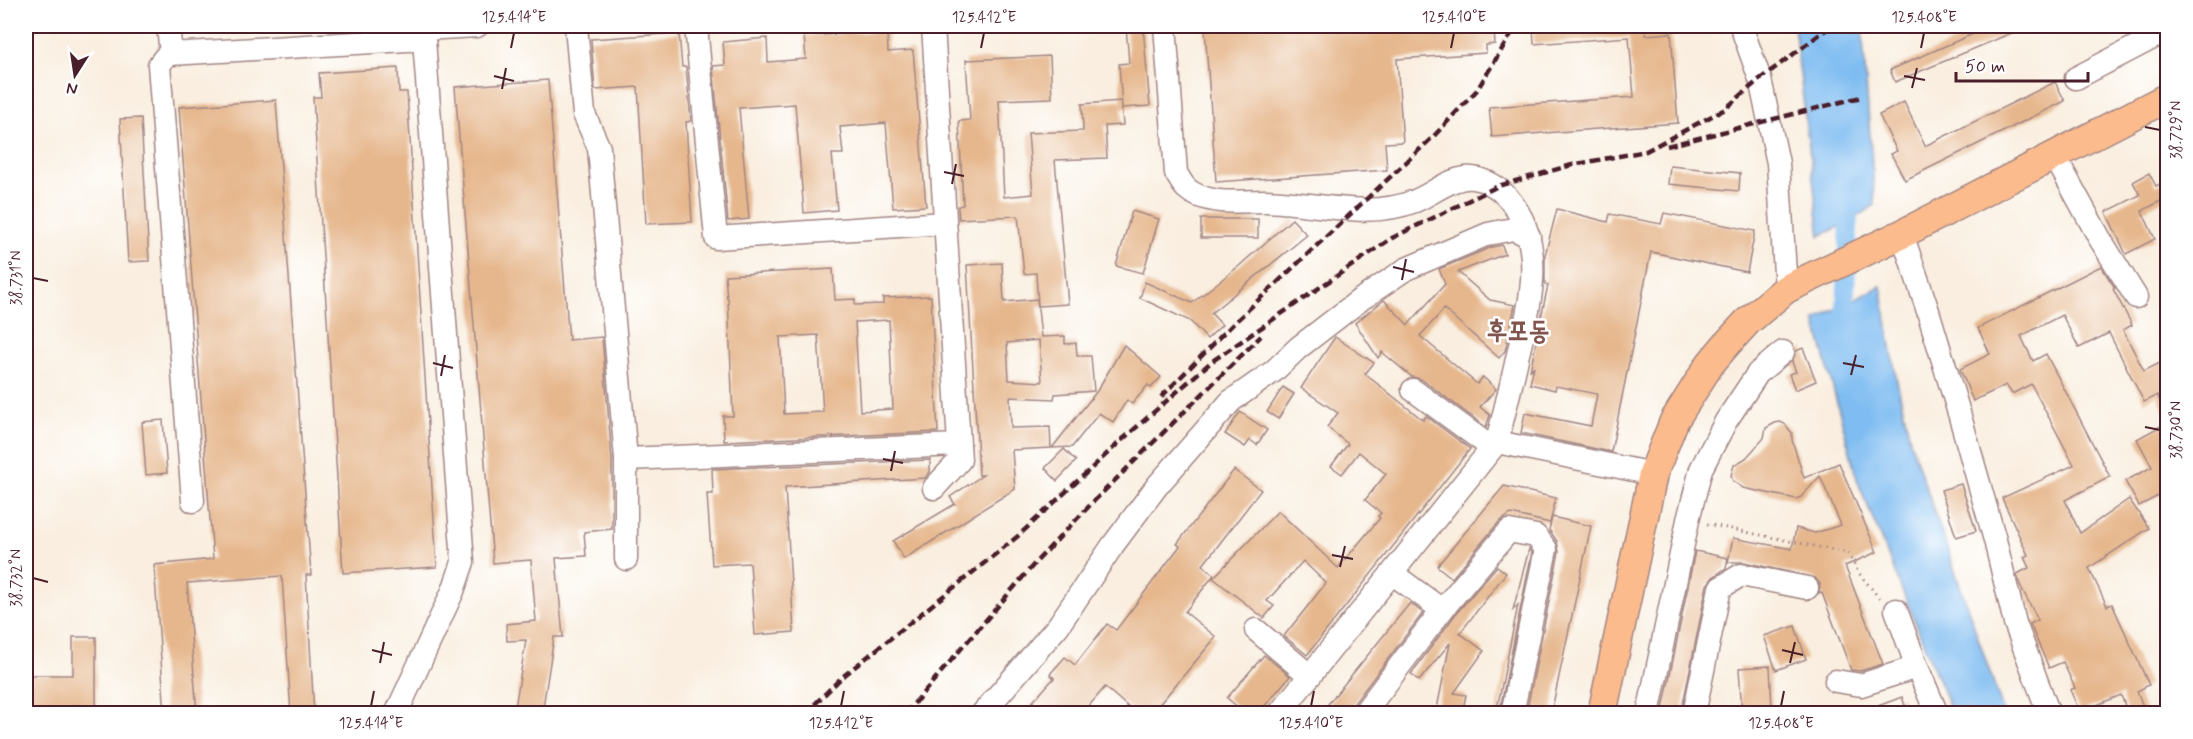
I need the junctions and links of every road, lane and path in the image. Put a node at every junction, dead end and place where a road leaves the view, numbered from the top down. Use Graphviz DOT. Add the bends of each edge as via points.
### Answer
graph roads {
  1 [pos="168,26"];
  2 [pos="477,26"];
  3 [pos="576,26"];
  4 [pos="696,26"];
  5 [pos="933,26"];
  6 [pos="1165,26"];
  7 [pos="1741,26"];
  8 [pos="2168,30"];
  9 [pos="424,31"];
  10 [pos="284,36"];
  11 [pos="171,54"];
  12 [pos="2076,78"];
  13 [pos="2168,97"];
  14 [pos="2054,156"];
  15 [pos="945,223"];
  16 [pos="1902,234"];
  17 [pos="1529,236"];
  18 [pos="1799,283"];
  19 [pos="2136,297"];
  20 [pos="1783,352"];
  21 [pos="1413,390"];
  22 [pos="1495,445"];
  23 [pos="959,446"];
  24 [pos="626,459"];
  25 [pos="1653,474"];
  26 [pos="934,488"];
  27 [pos="193,501"];
  28 [pos="1688,520"];
  29 [pos="626,559"];
  30 [pos="1393,574"];
  31 [pos="1807,588"];
  32 [pos="1442,610"];
  33 [pos="1896,610"];
  34 [pos="1256,630"];
  35 [pos="1917,667"];
  36 [pos="1310,676"];
  37 [pos="1836,681"];
  38 [pos="396,714"];
  39 [pos="982,714"];
  40 [pos="1279,714"];
  41 [pos="1363,714"];
  42 [pos="1512,714"];
  43 [pos="1602,714"];
  44 [pos="1647,714"];
  45 [pos="1694,714"];
  46 [pos="1937,714"];
  47 [pos="2049,714"];
  1 -- 11 [label="street"];
  2 -- 9 [label="street"];
  3 -- 24 [label="street" via="584,114 599,148"];
  4 -- 15 [label="street" via="716,238"];
  5 -- 15 [label="street"];
  6 -- 17 [label="street" via="1176,173 1187,189 1224,201 1292,202 1356,210 1392,208 1471,177 1498,186 1518,209"];
  7 -- 18 [label="street" via="1760,79"];
  8 -- 12 [label="street"];
  9 -- 10 [label="street"];
  9 -- 38 [label="street" via="463,562"];
  10 -- 11 [label="street"];
  11 -- 27 [label="street" via="159,65"];
  13 -- 14 [label="main road"];
  14 -- 16 [label="main road"];
  14 -- 19 [label="street"];
  15 -- 23 [label="street"];
  16 -- 18 [label="main road"];
  16 -- 47 [label="street" via="1959,413 2015,623"];
  17 -- 22 [label="street" via="1532,289"];
  17 -- 39 [label="street" via="1513,229 1488,234 1406,269 1231,401 1157,486 1058,626"];
  18 -- 25 [label="main road" via="1747,322 1710,364 1674,421"];
  20 -- 28 [label="street" via="1758,373 1726,421 1701,469"];
  21 -- 22 [label="street"];
  22 -- 25 [label="street"];
  22 -- 30 [label="street"];
  23 -- 24 [label="street"];
  23 -- 26 [label="street" via="960,460"];
  24 -- 29 [label="street"];
  25 -- 43 [label="main road"];
  28 -- 33 [label="path" via="1848,553 1880,600"];
  28 -- 44 [label="street"];
  30 -- 32 [label="street"];
  30 -- 36 [label="street"];
  31 -- 45 [label="street" via="1741,575 1720,588"];
  32 -- 41 [label="street"];
  32 -- 42 [label="street" via="1509,531 1536,536 1546,549"];
  33 -- 35 [label="street"];
  34 -- 36 [label="street"];
  35 -- 37 [label="street" via="1861,686"];
  35 -- 46 [label="street"];
  36 -- 40 [label="street"];
}
